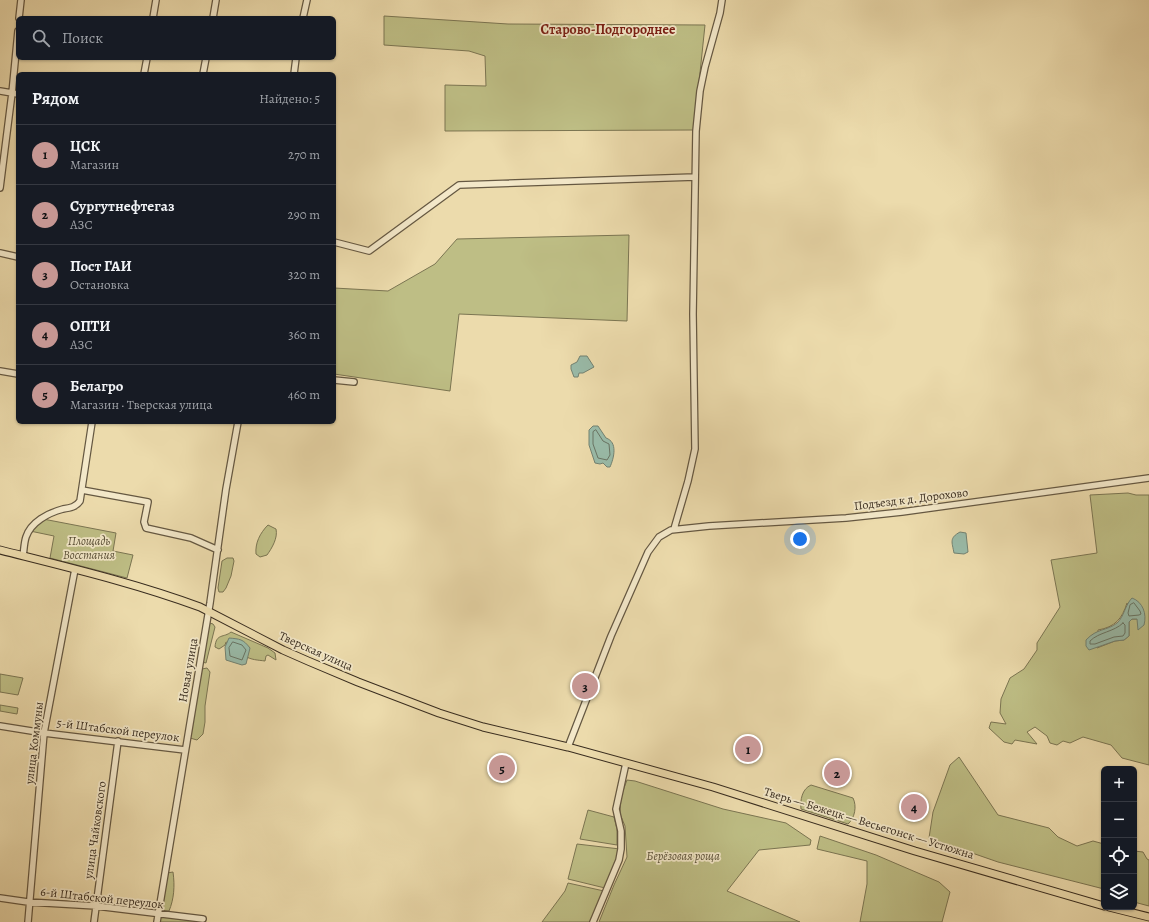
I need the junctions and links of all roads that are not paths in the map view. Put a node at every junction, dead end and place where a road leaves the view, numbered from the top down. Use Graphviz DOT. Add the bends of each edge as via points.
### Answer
graph roads {
  1 [pos="21,0"];
  2 [pos="156,0"];
  3 [pos="216,0"];
  4 [pos="307,0"];
  5 [pos="722,0"];
  6 [pos="19,16"];
  7 [pos="153,16"];
  8 [pos="213,16"];
  9 [pos="303,16"];
  10 [pos="17,60"];
  11 [pos="147,60"];
  12 [pos="206,60"];
  13 [pos="296,60"];
  14 [pos="16,72"];
  15 [pos="144,72"];
  16 [pos="203,72"];
  17 [pos="294,72"];
  18 [pos="16,73"];
  19 [pos="0,91"];
  20 [pos="15,94"];
  21 [pos="694,177"];
  22 [pos="0,188"];
  23 [pos="336,243"];
  24 [pos="0,253"];
  25 [pos="16,257"];
  26 [pos="0,371"];
  27 [pos="16,374"];
  28 [pos="336,380"];
  29 [pos="354,382"];
  30 [pos="92,424"];
  31 [pos="238,424"];
  32 [pos="1149,478"];
  33 [pos="82,490"];
  34 [pos="674,529"];
  35 [pos="0,550"];
  36 [pos="218,550"];
  37 [pos="23,556"];
  38 [pos="75,569"];
  39 [pos="209,612"];
  40 [pos="0,726"];
  41 [pos="44,733"];
  42 [pos="118,741"];
  43 [pos="568,747"];
  44 [pos="185,750"];
  45 [pos="626,763"];
  46 [pos="0,898"];
  47 [pos="28,902"];
  48 [pos="1101,905"];
  49 [pos="96,906"];
  50 [pos="1122,910"];
  51 [pos="158,914"];
  52 [pos="1149,917"];
  53 [pos="203,919"];
  54 [pos="28,922"];
  55 [pos="94,922"];
  56 [pos="157,922"];
  57 [pos="593,922"];
  1 -- 6 [label="street"];
  2 -- 7 [label="street"];
  3 -- 8 [label="street"];
  4 -- 9 [label="street"];
  5 -- 21 [label="street" via="700,91"];
  10 -- 14 [label="street"];
  11 -- 15 [label="street"];
  12 -- 16 [label="street"];
  13 -- 17 [label="street"];
  18 -- 20 [label="street"];
  19 -- 20 [label="street"];
  20 -- 22 [label="street"];
  21 -- 23 [label="street" via="459,186 369,251"];
  21 -- 34 [label="street" via="695,449"];
  24 -- 25 [label="street"];
  26 -- 27 [label="street"];
  28 -- 29 [label="street"];
  30 -- 33 [label="street"];
  31 -- 36 [label="street, Новая улица"];
  32 -- 34 [label="street, Подъезд к д. Дорохово" via="902,512"];
  33 -- 36 [label="street" via="148,502 144,522 146,528 191,538"];
  33 -- 37 [label="street" via="78,504 48,514 35,523 26,538"];
  34 -- 43 [label="street" via="659,537 648,552 611,636"];
  35 -- 37 [label="main road, Тверская улица"];
  36 -- 39 [label="street, Новая улица"];
  37 -- 38 [label="main road, Тверская улица"];
  38 -- 39 [label="main road, Тверская улица" via="131,584"];
  38 -- 41 [label="street, улица Коммуны"];
  39 -- 43 [label="main road, Тверская улица" via="289,652 417,705 483,726"];
  39 -- 44 [label="street, Новая улица"];
  40 -- 41 [label="street, 5-й Штабской переулок"];
  41 -- 42 [label="street, 5-й Штабской переулок"];
  41 -- 47 [label="street, улица Коммуны"];
  42 -- 44 [label="street, 5-й Штабской переулок"];
  42 -- 49 [label="street, улица Чайковского"];
  43 -- 45 [label="main road, Тверская улица"];
  44 -- 51 [label="street, Новая улица"];
  45 -- 48 [label="main road, Тверь — Бежецк — Весьегонск — Устюжна"];
  45 -- 57 [label="street" via="616,809 621,831 619,860"];
  46 -- 47 [label="street, 6-й Штабской переулок"];
  47 -- 49 [label="street, 6-й Штабской переулок"];
  47 -- 54 [label="street, улица Коммуны"];
  49 -- 51 [label="street, 6-й Штабской переулок"];
  49 -- 55 [label="street, улица Чайковского"];
  50 -- 52 [label="main road"];
  51 -- 53 [label="street, 6-й Штабской переулок"];
  51 -- 56 [label="street, Новая улица"];
}
